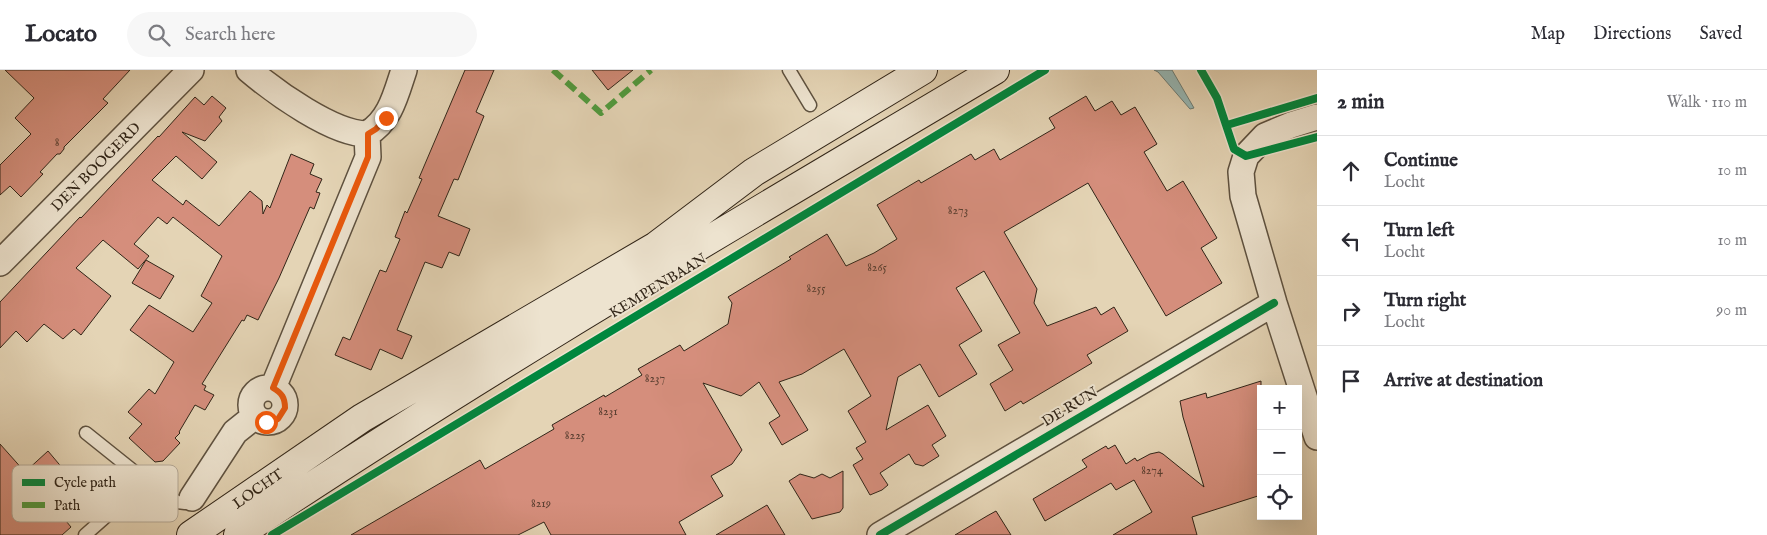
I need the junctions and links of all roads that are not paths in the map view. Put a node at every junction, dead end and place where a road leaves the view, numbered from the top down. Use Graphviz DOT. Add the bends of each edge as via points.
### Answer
graph roads {
  1 [pos="192,70"];
  2 [pos="249,70"];
  3 [pos="404,70"];
  4 [pos="789,70"];
  5 [pos="923,70"];
  6 [pos="995,70"];
  7 [pos="810,105"];
  8 [pos="1317,117"];
  9 [pos="368,134"];
  10 [pos="0,263"];
  11 [pos="1274,303"];
  12 [pos="86,433"];
  13 [pos="1317,437"];
  14 [pos="126,465"];
  15 [pos="315,483"];
  16 [pos="192,498"];
  17 [pos="178,502"];
  18 [pos="100,522"];
  19 [pos="85,535"];
  20 [pos="191,535"];
  21 [pos="238,535"];
  22 [pos="880,535"];
  1 -- 10 [label="street, DEN BOOGERD"];
  2 -- 9 [label="street" via="271,88 321,118 351,132"];
  3 -- 9 [label="street" via="386,118"];
  4 -- 7 [label="lane"];
  5 -- 20 [label="main road, LOCHT" via="754,172 656,246 362,418"];
  6 -- 15 [label="main road, KEMPENBAAN" via="687,253"];
  8 -- 11 [label="street" via="1264,136 1246,156 1240,172 1243,196"];
  9 -- 16 [label="street" via="368,157 273,388 262,388 253,396 250,406 255,416 235,432"];
  11 -- 13 [label="street"];
  11 -- 22 [label="street, DE RUN"];
  12 -- 14 [label="lane"];
  15 -- 21 [label="main road, LOCHT"];
  16 -- 17 [label="lane" via="185,503"];
  18 -- 19 [label="lane"];
}
